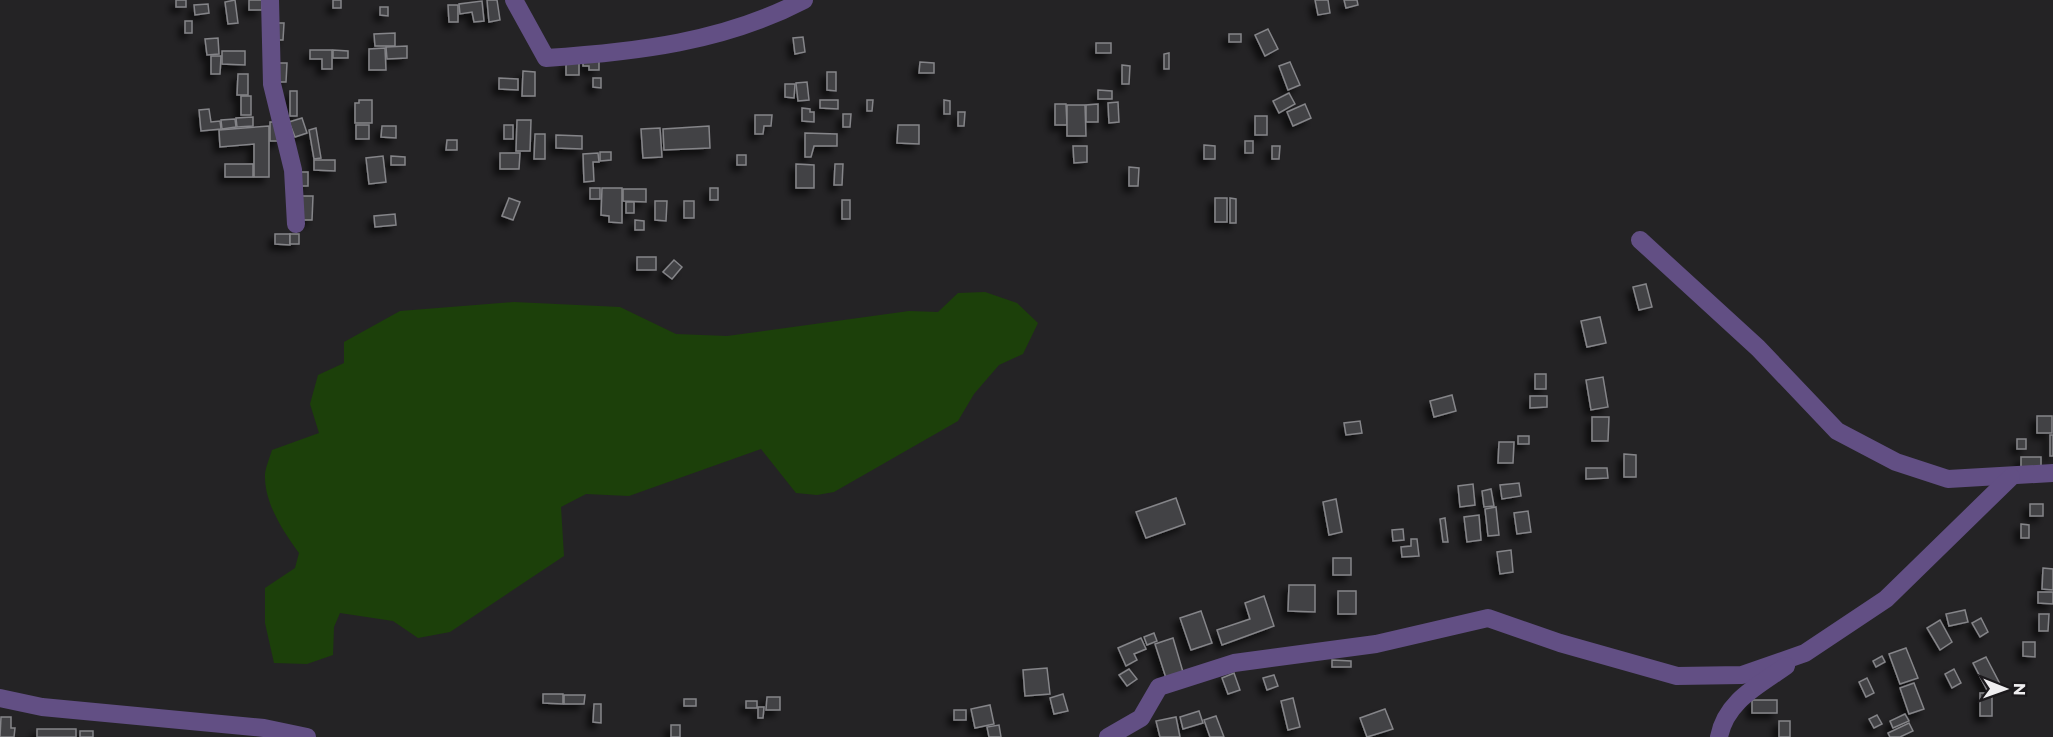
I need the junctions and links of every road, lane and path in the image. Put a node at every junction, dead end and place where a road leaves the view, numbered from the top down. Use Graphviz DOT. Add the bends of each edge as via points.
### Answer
graph roads {
  1 [pos="270,0"];
  2 [pos="514,0"];
  3 [pos="804,0"];
  4 [pos="296,224"];
  5 [pos="1640,240"];
  6 [pos="2053,473"];
  7 [pos="2011,477"];
  8 [pos="1805,653"];
  9 [pos="0,698"];
  10 [pos="307,737"];
  11 [pos="1108,737"];
  12 [pos="1719,737"];
  1 -- 4 [label="street" via="272,84 293,170"];
  2 -- 3 [label="street" via="546,58 662,47 754,23"];
  5 -- 7 [label="street" via="1758,348 1837,431 1896,462 1948,479"];
  6 -- 7 [label="street"];
  7 -- 8 [label="street" via="1886,599"];
  8 -- 11 [label="street" via="1742,675 1677,676 1488,618 1376,644 1234,663 1159,687 1141,718"];
  8 -- 12 [label="street" via="1735,701"];
  9 -- 10 [label="street" via="42,707 264,728"];
}
